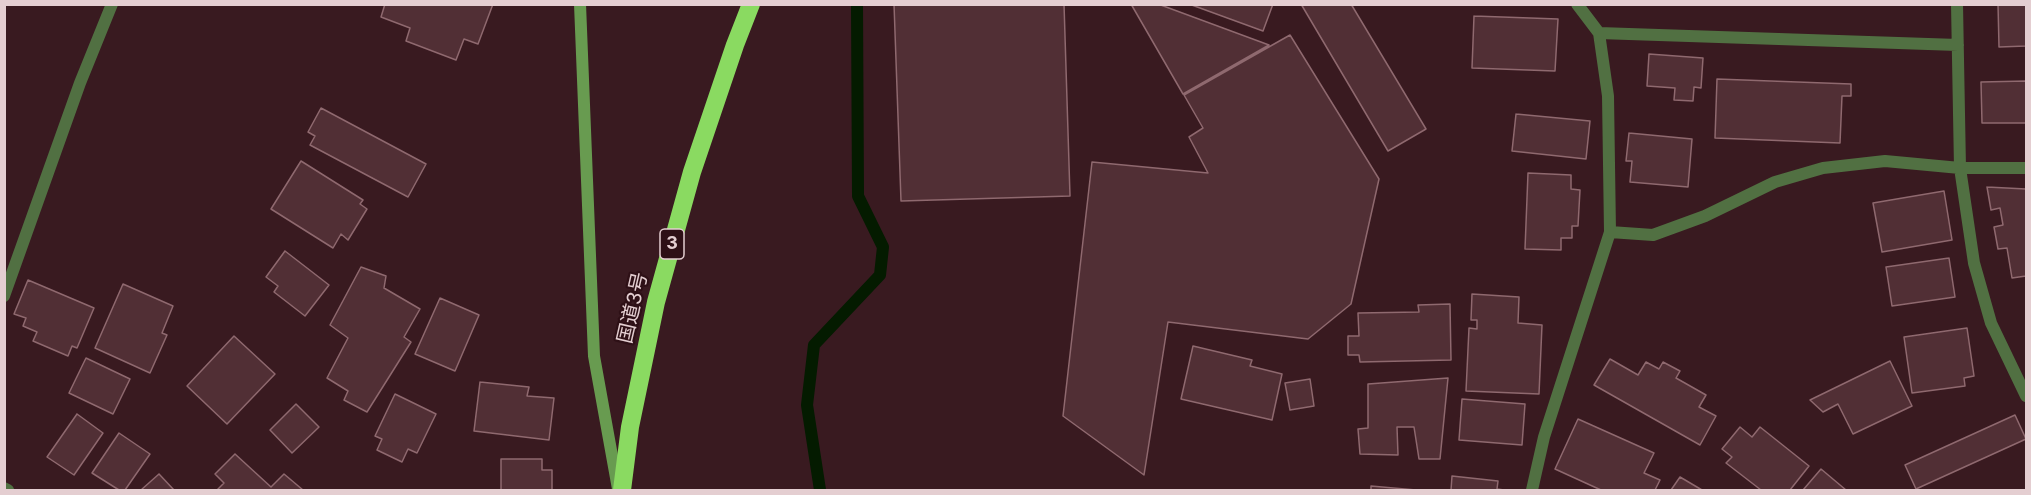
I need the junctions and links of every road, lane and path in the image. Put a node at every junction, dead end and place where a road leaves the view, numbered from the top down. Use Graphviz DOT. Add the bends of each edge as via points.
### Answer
graph roads {
  1 [pos="112,4"];
  2 [pos="580,4"];
  3 [pos="752,4"];
  4 [pos="1577,4"];
  5 [pos="1957,4"];
  6 [pos="1599,33"];
  7 [pos="1958,45"];
  8 [pos="1960,168"];
  9 [pos="2026,168"];
  10 [pos="1610,232"];
  11 [pos="4,296"];
  12 [pos="2026,396"];
  13 [pos="620,490"];
  14 [pos="1532,490"];
  1 -- 11 [label="street"];
  2 -- 13 [label="street" via="594,356"];
  3 -- 13 [label="highway, 国道3号 / 3" via="692,172 656,302"];
  4 -- 6 [label="street"];
  5 -- 7 [label="street"];
  6 -- 7 [label="street"];
  6 -- 10 [label="street" via="1608,96"];
  7 -- 8 [label="street"];
  8 -- 9 [label="street"];
  8 -- 10 [label="street" via="1885,161 1823,168 1775,182 1705,216 1653,235"];
  8 -- 12 [label="street" via="1974,263 1991,323"];
  10 -- 14 [label="street" via="1544,437"];
}
